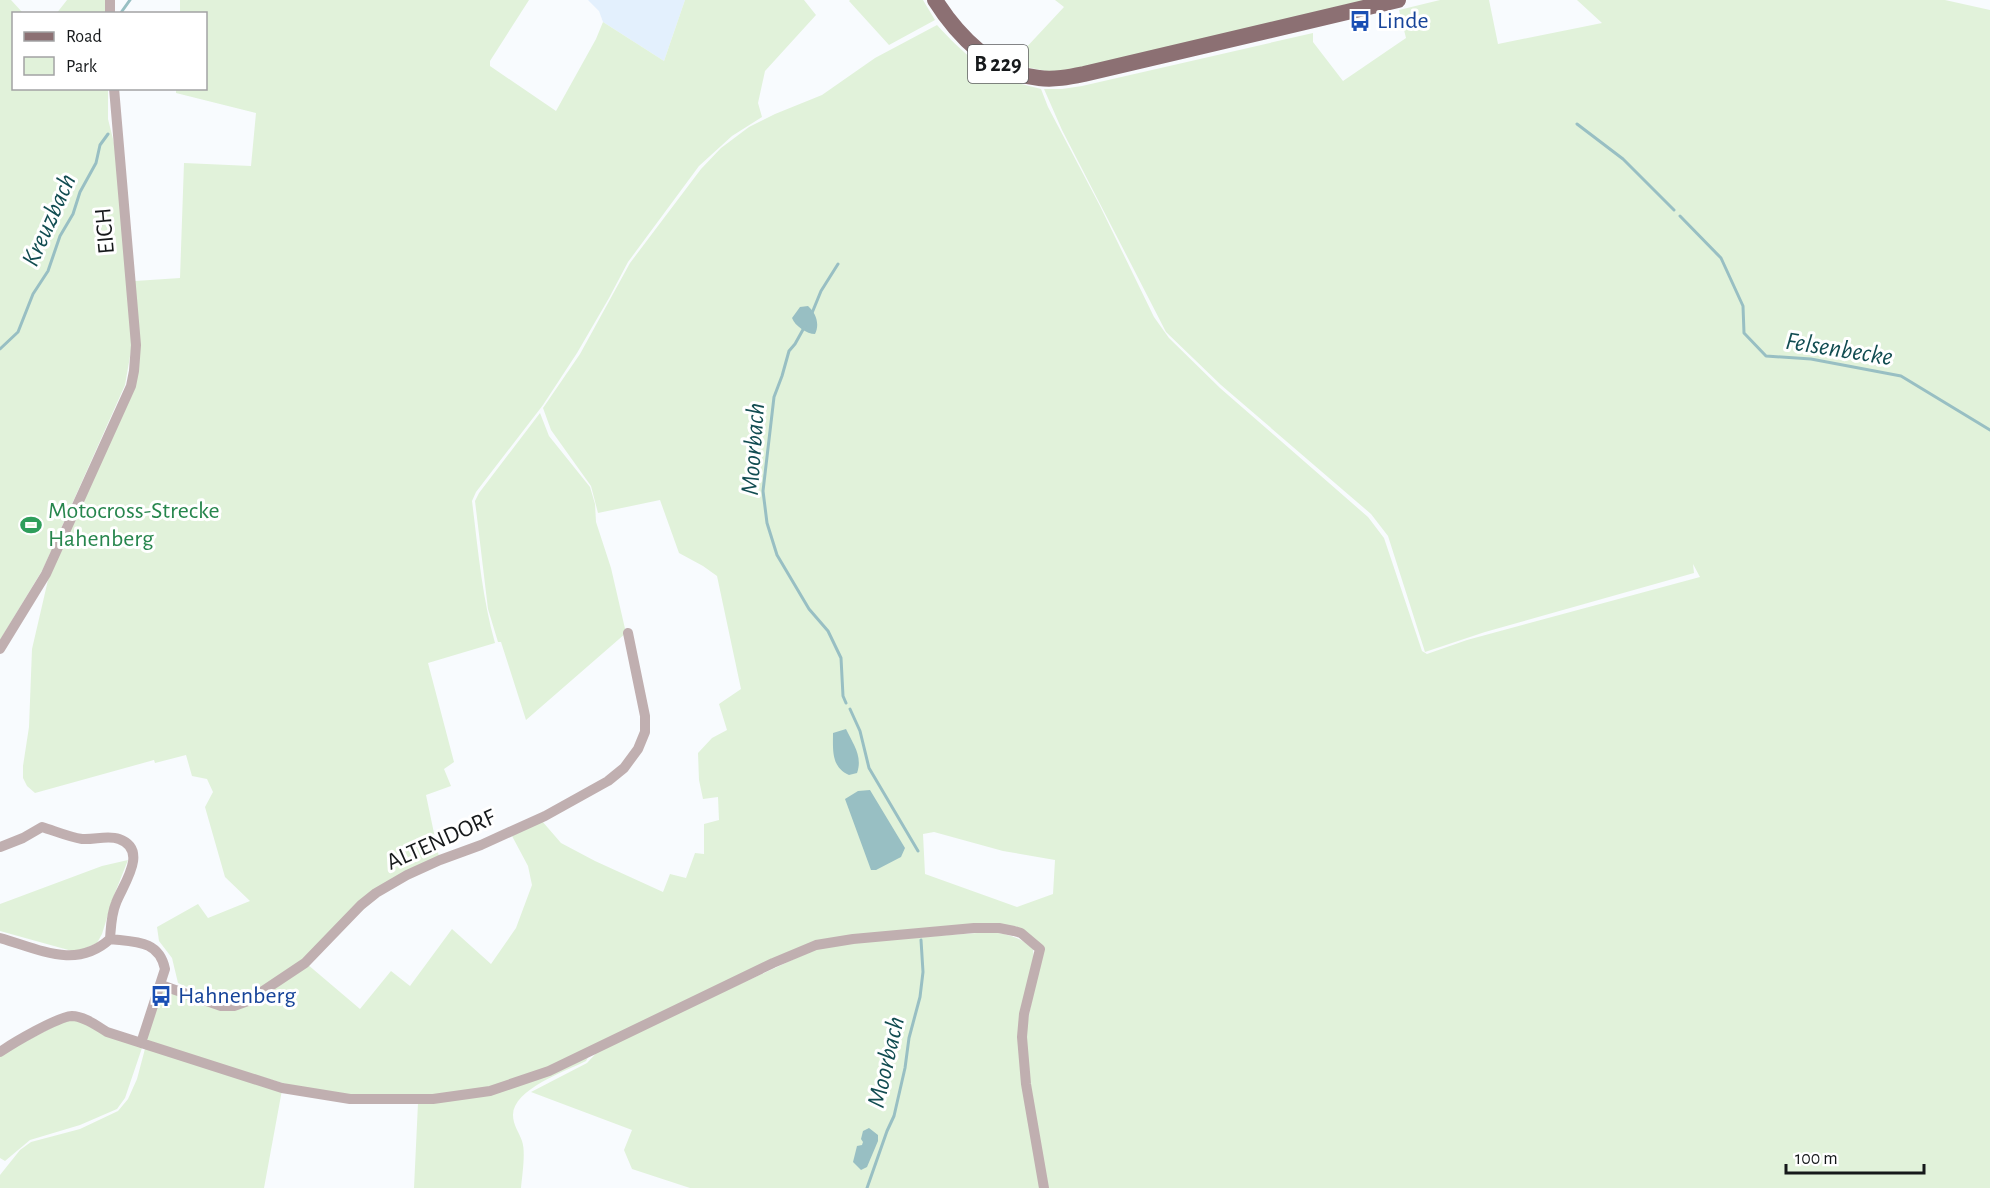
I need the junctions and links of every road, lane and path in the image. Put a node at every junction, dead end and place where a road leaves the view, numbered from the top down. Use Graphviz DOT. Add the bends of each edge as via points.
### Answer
graph roads {
  1 [pos="935,0"];
  2 [pos="1398,0"];
  3 [pos="114,90"];
  4 [pos="628,633"];
  5 [pos="0,650"];
  6 [pos="0,847"];
  7 [pos="0,938"];
  8 [pos="110,939"];
  9 [pos="161,986"];
  10 [pos="141,1043"];
  11 [pos="0,1052"];
  12 [pos="1044,1188"];
  1 -- 2 [label="main road, B 229" via="972,45 1002,66 1038,78 1064,78"];
  3 -- 5 [label="street, EICH" via="136,345 131,386 46,574"];
  4 -- 9 [label="street, ALTENDORF" via="645,732 624,768 608,781 545,816 386,887 361,905 305,963 239,1005 225,1006"];
  6 -- 8 [label="street" via="42,827 75,837 113,838 127,844 133,864 113,912"];
  7 -- 8 [label="street" via="71,956 91,953"];
  8 -- 9 [label="street" via="156,949 165,969"];
  9 -- 10 [label="street"];
  10 -- 11 [label="street" via="70,1016"];
  10 -- 12 [label="street" via="282,1088 350,1099 433,1099 490,1091 549,1071 816,945 923,932 999,928 1021,933 1040,949 1022,1037"];
}
